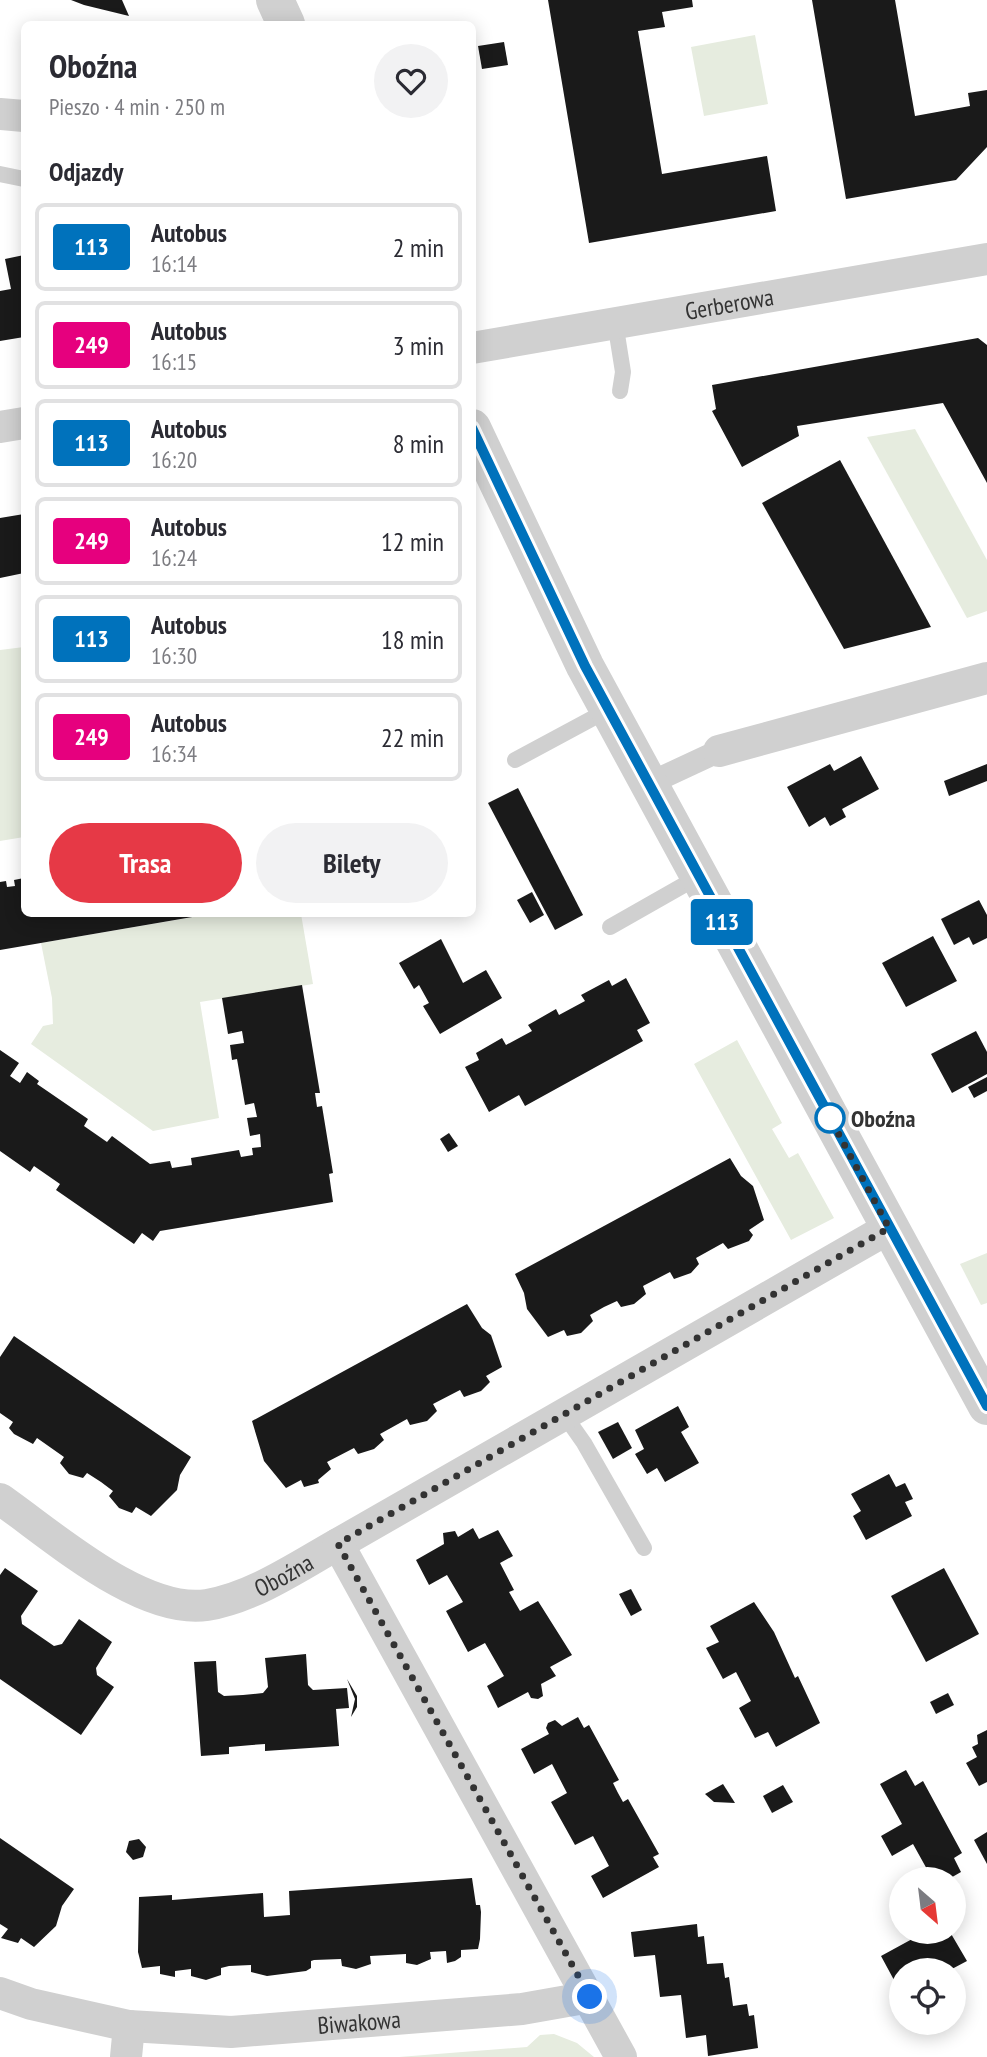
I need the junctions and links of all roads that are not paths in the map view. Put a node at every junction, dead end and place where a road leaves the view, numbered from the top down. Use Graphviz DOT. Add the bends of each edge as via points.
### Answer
graph roads {
  1 [pos="275,0"];
  2 [pos="285,21"];
  3 [pos="0,114"];
  4 [pos="21,116"];
  5 [pos="0,174"];
  6 [pos="21,178"];
  7 [pos="987,259"];
  8 [pos="615,322"];
  9 [pos="476,347"];
  10 [pos="620,391"];
  11 [pos="21,424"];
  12 [pos="0,427"];
  13 [pos="476,436"];
  14 [pos="987,678"];
  15 [pos="608,710"];
  16 [pos="719,751"];
  17 [pos="515,760"];
  18 [pos="648,784"];
  19 [pos="698,877"];
  20 [pos="610,927"];
  21 [pos="889,1228"];
  22 [pos="987,1406"];
  23 [pos="565,1416"];
  24 [pos="0,1499"];
  25 [pos="338,1544"];
  26 [pos="644,1548"];
  27 [pos="0,1993"];
  28 [pos="590,1997"];
  29 [pos="129,2026"];
  30 [pos="126,2057"];
  31 [pos="621,2057"];
  1 -- 2 [label="street"];
  3 -- 4 [label="street"];
  5 -- 6 [label="lane"];
  7 -- 8 [label="street, Gerberowa"];
  8 -- 9 [label="street, Gerberowa"];
  8 -- 10 [label="lane" via="624,372"];
  11 -- 12 [label="street"];
  13 -- 15 [label="street"];
  14 -- 16 [label="street"];
  15 -- 17 [label="lane"];
  15 -- 18 [label="street"];
  16 -- 18 [label="street"];
  18 -- 19 [label="street"];
  19 -- 20 [label="lane"];
  19 -- 21 [label="street"];
  21 -- 22 [label="street"];
  21 -- 23 [label="street, Oboźna"];
  23 -- 25 [label="street, Oboźna"];
  23 -- 26 [label="lane"];
  24 -- 25 [label="street, Oboźna" via="105,1572 177,1606 228,1600 268,1584"];
  25 -- 28 [label="street"];
  27 -- 29 [label="street, Biwakowa"];
  28 -- 29 [label="street, Biwakowa" via="522,2009 231,2032"];
  28 -- 31 [label="street"];
  29 -- 30 [label="street"];
}
